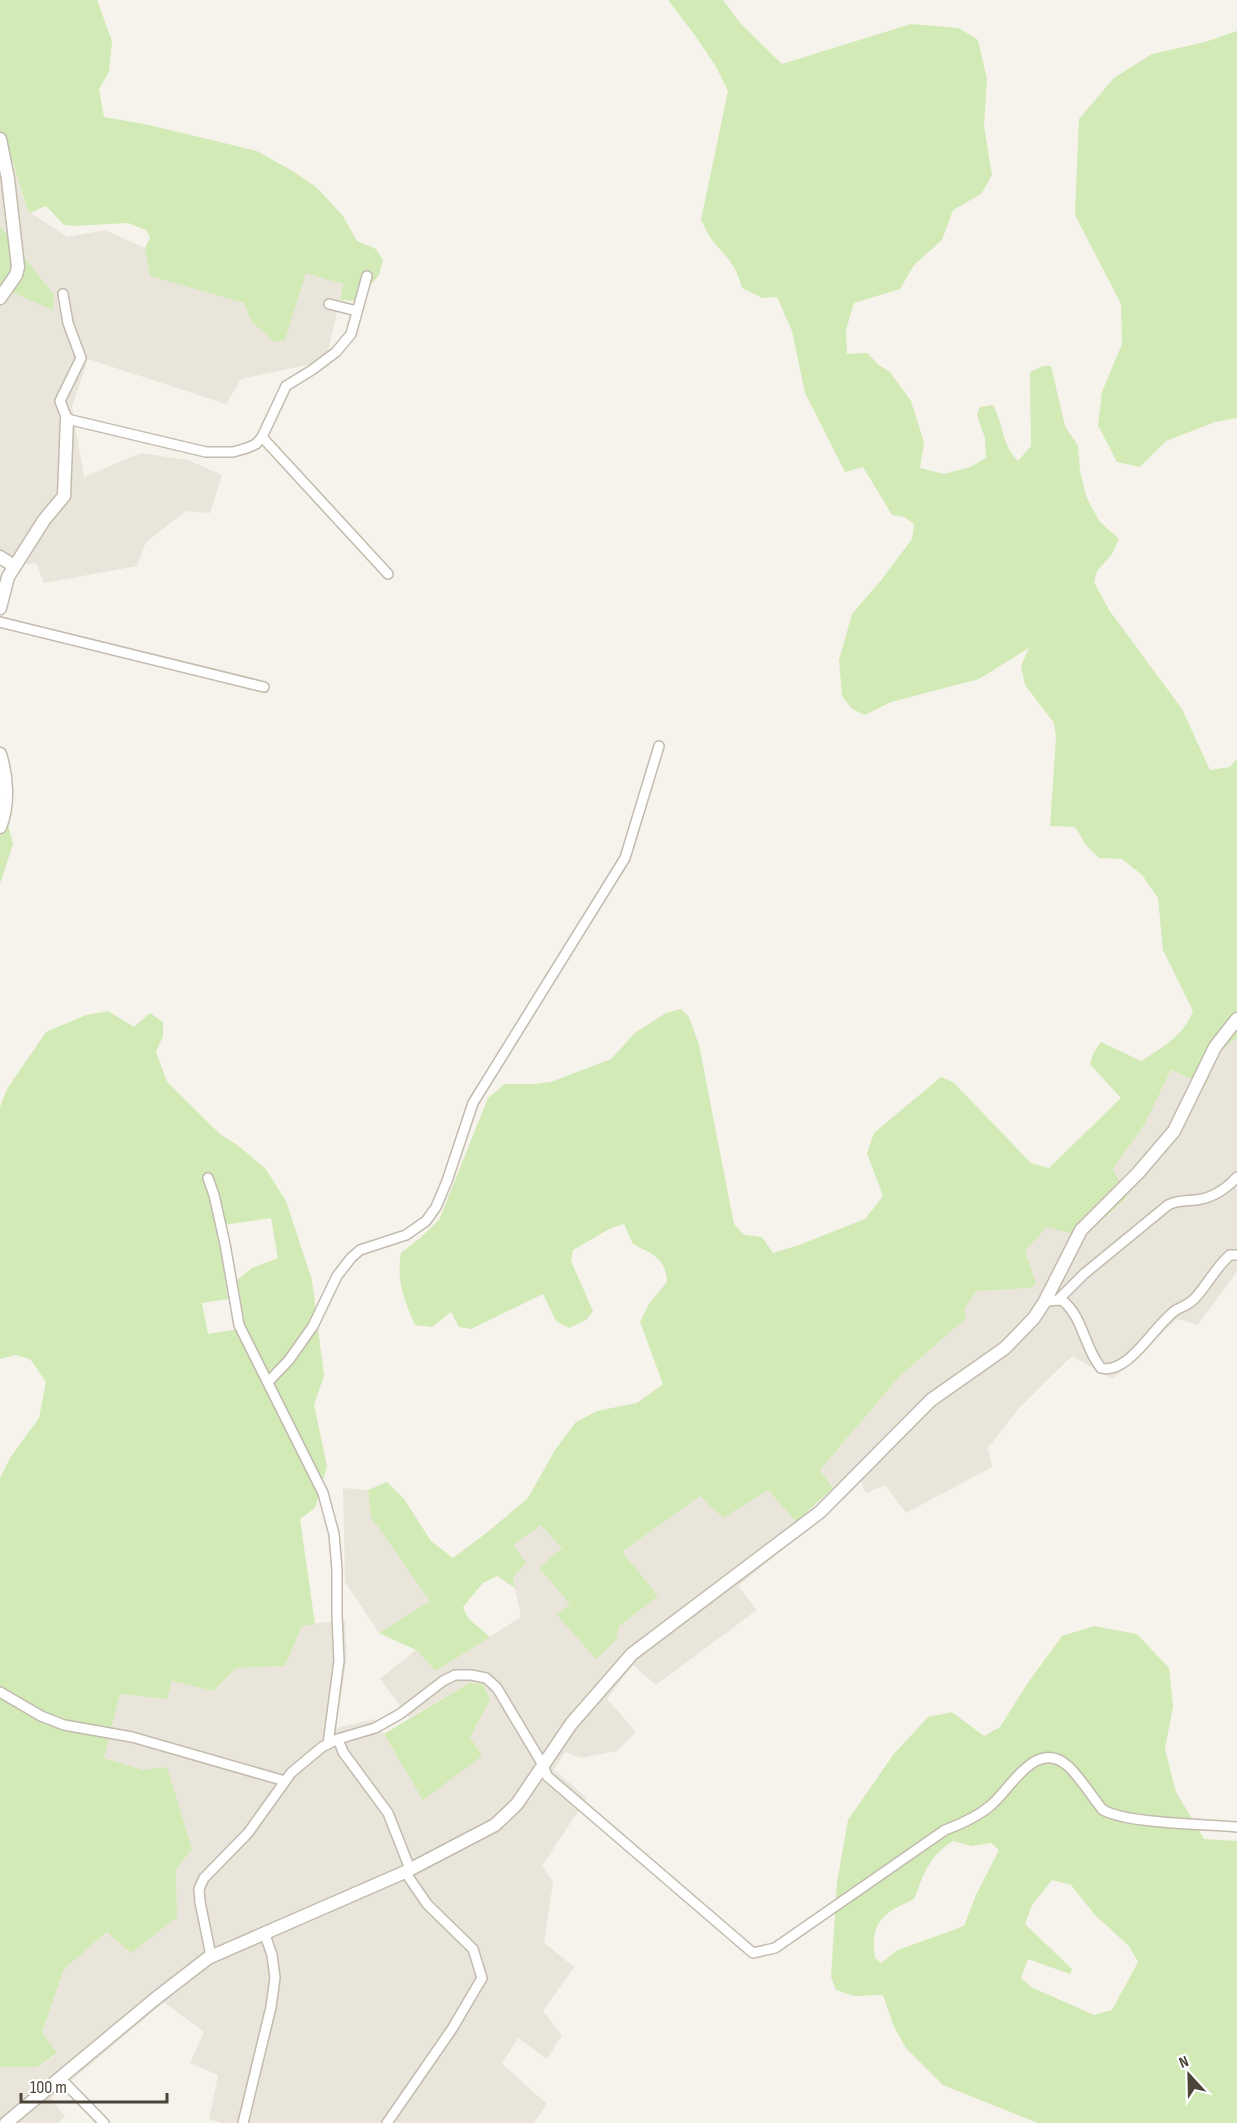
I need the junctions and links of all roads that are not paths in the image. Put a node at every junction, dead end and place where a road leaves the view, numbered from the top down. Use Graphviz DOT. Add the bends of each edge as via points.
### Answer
graph roads {
  1 [pos="0,139"];
  2 [pos="366,276"];
  3 [pos="63,294"];
  4 [pos="0,298"];
  5 [pos="329,304"];
  6 [pos="357,311"];
  7 [pos="67,419"];
  8 [pos="262,437"];
  9 [pos="0,557"];
  10 [pos="14,566"];
  11 [pos="388,574"];
  12 [pos="0,608"];
  13 [pos="0,622"];
  14 [pos="264,687"];
  15 [pos="659,746"];
  16 [pos="0,753"];
  17 [pos="0,827"];
  18 [pos="1237,1019"];
  19 [pos="1237,1177"];
  20 [pos="208,1178"];
  21 [pos="1237,1255"];
  22 [pos="1059,1299"];
  23 [pos="1045,1301"];
  24 [pos="268,1382"];
  25 [pos="0,1692"];
  26 [pos="338,1739"];
  27 [pos="328,1744"];
  28 [pos="543,1765"];
  29 [pos="285,1781"];
  30 [pos="1237,1827"];
  31 [pos="407,1871"];
  32 [pos="264,1932"];
  33 [pos="212,1956"];
  34 [pos="60,2078"];
  35 [pos="6,2123"];
  36 [pos="104,2123"];
  37 [pos="243,2123"];
  38 [pos="387,2123"];
  1 -- 4 [label="street" via="18,267"];
  2 -- 6 [label="street"];
  3 -- 7 [label="street" via="68,323 81,358 60,401"];
  5 -- 6 [label="street"];
  6 -- 8 [label="street" via="351,334 336,352 286,386"];
  7 -- 8 [label="street" via="206,452 233,452 256,444"];
  7 -- 10 [label="street" via="64,496"];
  8 -- 11 [label="street"];
  9 -- 10 [label="street"];
  10 -- 12 [label="street"];
  13 -- 14 [label="street"];
  15 -- 24 [label="street" via="625,858 473,1103 436,1207 426,1221 406,1236 360,1250 351,1258 337,1276 313,1326"];
  16 -- 17 [label="street" via="6,788"];
  18 -- 23 [label="street" via="1215,1047 1174,1131 1081,1230"];
  19 -- 22 [label="street" via="1228,1188 1213,1195 1168,1205"];
  20 -- 24 [label="street" via="239,1325"];
  21 -- 22 [label="street" via="1230,1255 1220,1264 1188,1305 1175,1311 1114,1369 1101,1368 1095,1361 1070,1306"];
  22 -- 23 [label="street"];
  23 -- 28 [label="street" via="1005,1348 932,1400 820,1512 632,1654 571,1724"];
  24 -- 27 [label="street" via="323,1493 333,1534 339,1661"];
  25 -- 29 [label="street" via="64,1725 132,1737"];
  26 -- 27 [label="street"];
  26 -- 28 [label="street" via="375,1728 443,1681 471,1675 486,1678 497,1688"];
  26 -- 31 [label="street" via="343,1752 388,1813"];
  27 -- 29 [label="street"];
  28 -- 30 [label="street" via="547,1776 753,1953 775,1948 945,1830 992,1805 1017,1775 1044,1758 1067,1765 1108,1813 1135,1819"];
  28 -- 31 [label="street" via="517,1804 495,1825"];
  29 -- 33 [label="street" via="248,1833 204,1878 200,1902"];
  31 -- 32 [label="street"];
  31 -- 38 [label="street" via="427,1904 473,1948 482,1977 452,2029"];
  32 -- 33 [label="street"];
  32 -- 37 [label="street" via="275,1978"];
  33 -- 34 [label="street"];
  34 -- 35 [label="street"];
  34 -- 36 [label="street"];
}
